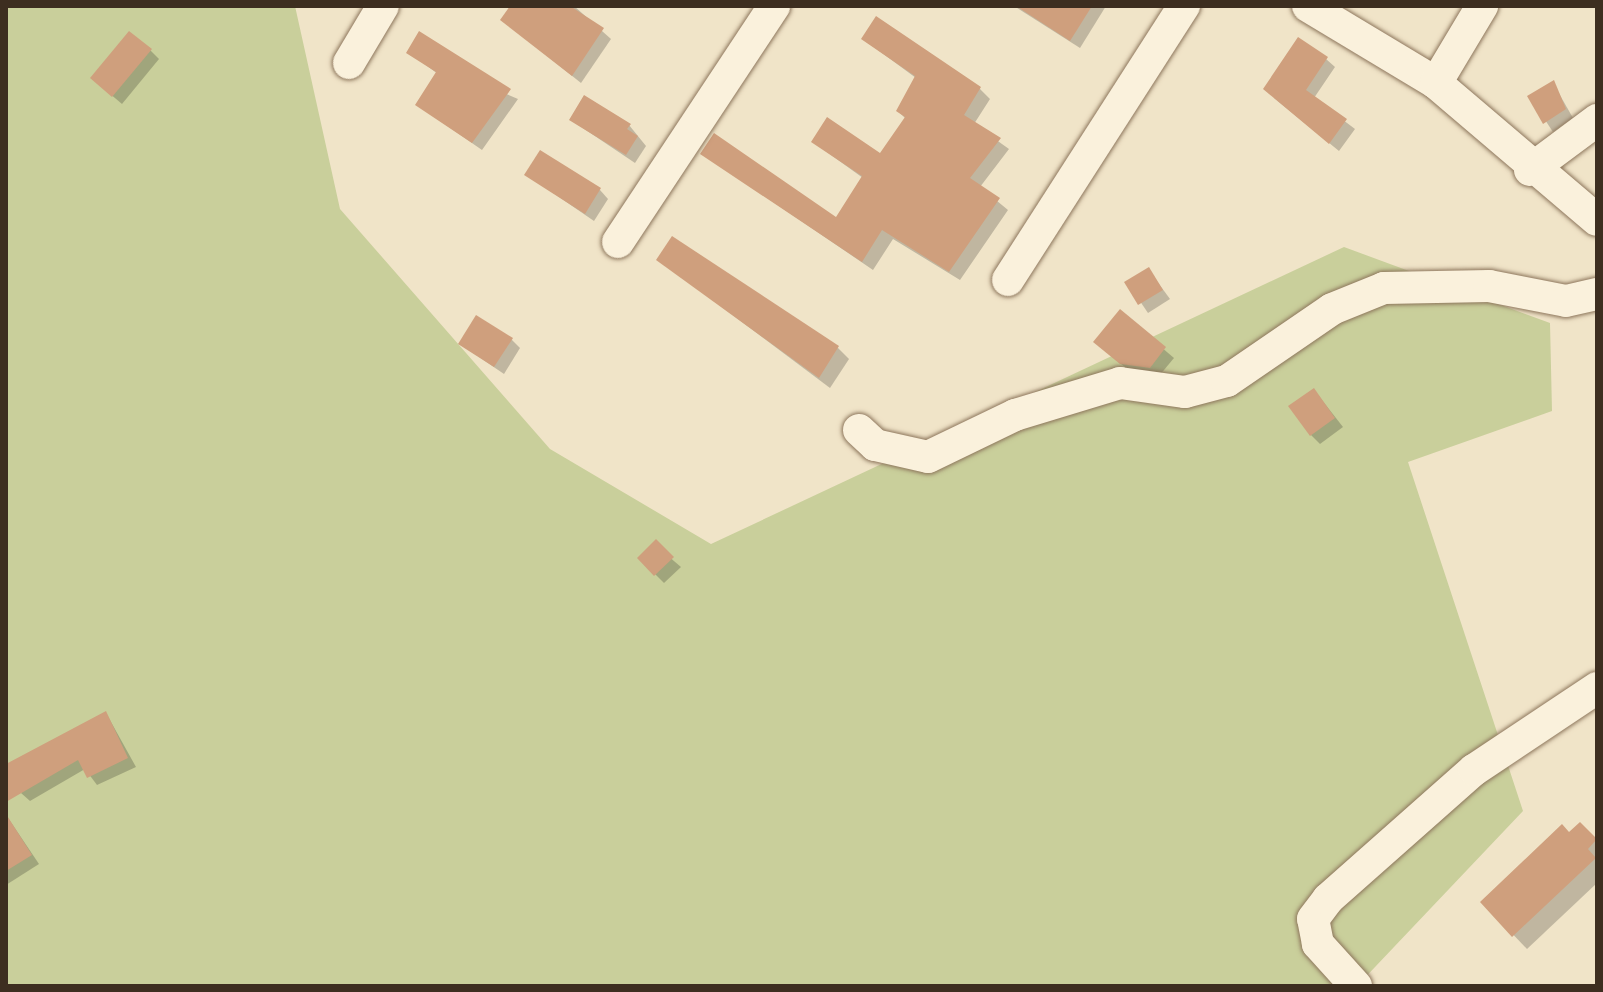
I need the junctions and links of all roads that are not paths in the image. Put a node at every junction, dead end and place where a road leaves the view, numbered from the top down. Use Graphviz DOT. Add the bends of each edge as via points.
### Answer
graph roads {
  1 [pos="383,6"];
  2 [pos="774,6"];
  3 [pos="1184,6"];
  4 [pos="1308,6"];
  5 [pos="1482,6"];
  6 [pos="349,63"];
  7 [pos="1436,83"];
  8 [pos="1597,120"];
  9 [pos="1530,170"];
  10 [pos="1597,220"];
  11 [pos="618,242"];
  12 [pos="1008,280"];
  13 [pos="1597,294"];
  14 [pos="859,430"];
  15 [pos="1597,688"];
  16 [pos="1356,986"];
  1 -- 6 [label="street"];
  2 -- 11 [label="street"];
  3 -- 12 [label="street"];
  4 -- 7 [label="street"];
  5 -- 7 [label="street"];
  7 -- 9 [label="street"];
  8 -- 9 [label="street"];
  9 -- 10 [label="street"];
  13 -- 14 [label="street" via="1566,301 1489,286 1384,288 1332,309 1227,381 1185,392 1120,383 1015,415 928,457 911,459"];
  15 -- 16 [label="street" via="1474,770 1328,899 1313,919 1318,944"];
}
